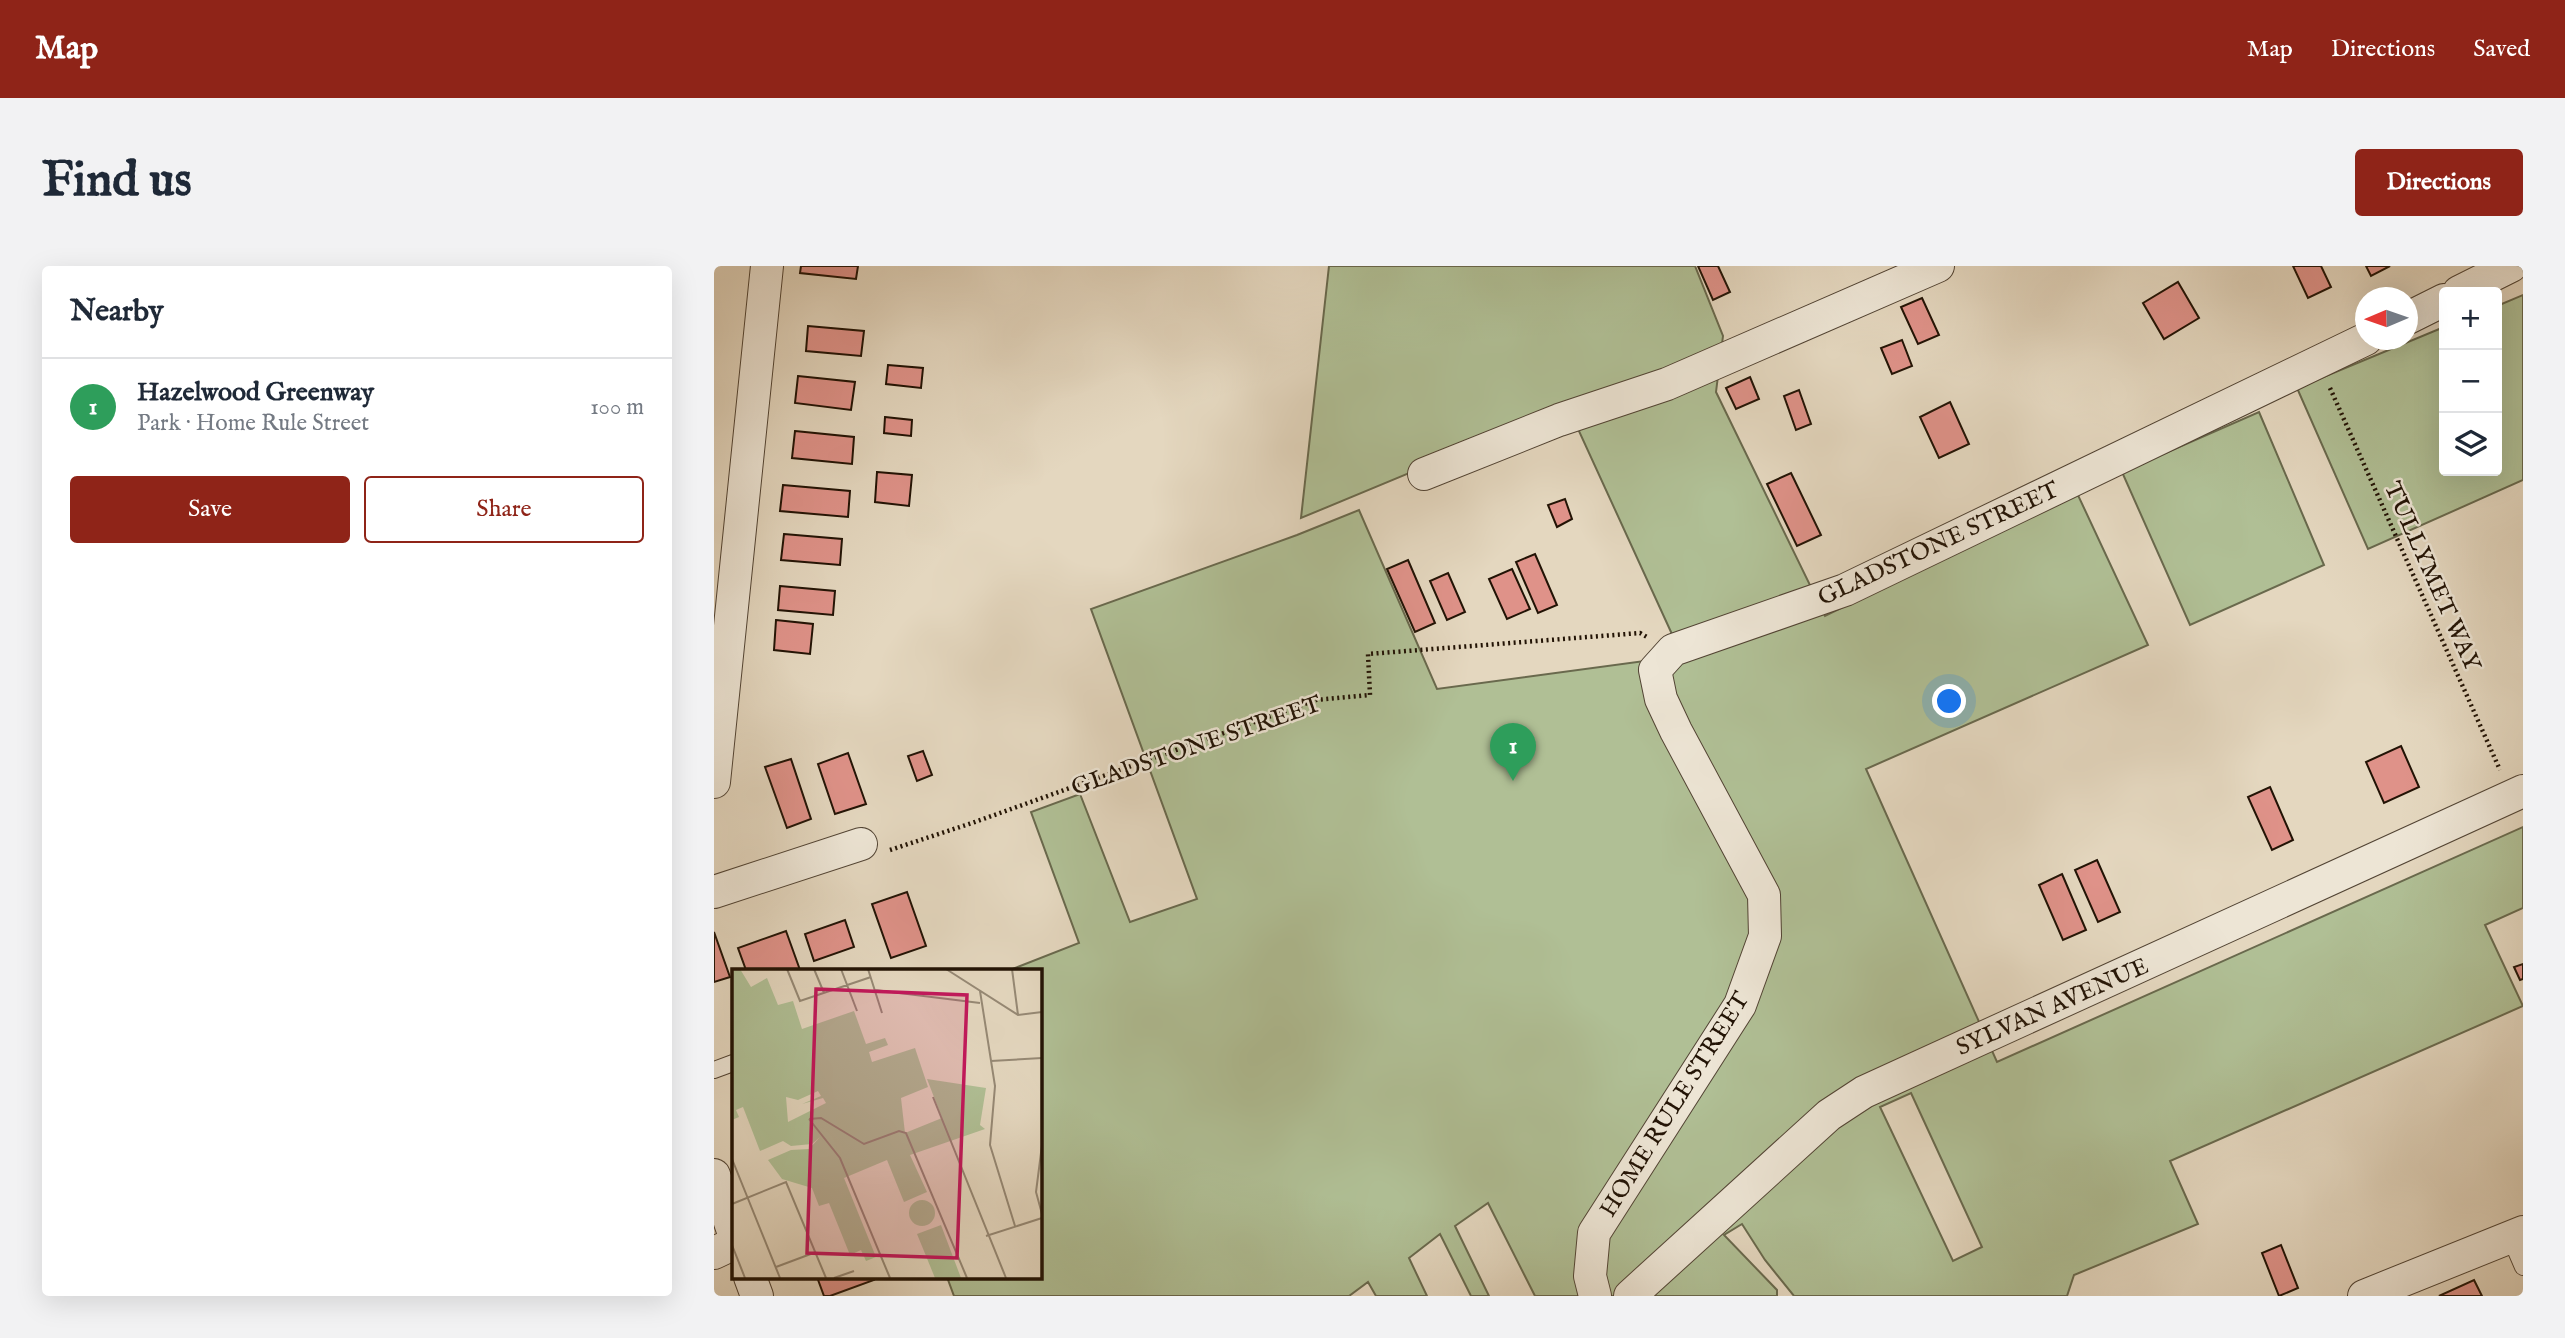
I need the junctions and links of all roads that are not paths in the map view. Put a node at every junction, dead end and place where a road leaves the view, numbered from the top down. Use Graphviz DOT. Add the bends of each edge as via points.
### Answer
graph roads {
  1 [pos="767,266"];
  2 [pos="1938,266"];
  3 [pos="2511,266"];
  4 [pos="2469,287"];
  5 [pos="2439,302"];
  6 [pos="2418,313"];
  7 [pos="2355,344"];
  8 [pos="1424,474"];
  9 [pos="1673,650"];
  10 [pos="2512,781"];
  11 [pos="714,782"];
  12 [pos="875,847"];
  13 [pos="714,892"];
  14 [pos="732,1063"];
  15 [pos="714,1070"];
  16 [pos="714,1175"];
  17 [pos="732,1228"];
  18 [pos="2517,1234"];
  19 [pos="732,1244"];
  20 [pos="714,1253"];
  21 [pos="2523,1267"];
  22 [pos="750,1278"];
  23 [pos="757,1296"];
  24 [pos="1595,1296"];
  25 [pos="1630,1296"];
  26 [pos="2364,1296"];
  1 -- 11 [label="street"];
  2 -- 8 [label="street" via="1667,384 1559,420"];
  3 -- 4 [label="street"];
  5 -- 6 [label="street"];
  7 -- 9 [label="street, GLADSTONE STREET" via="1845,590"];
  9 -- 24 [label="street, HOME RULE STREET" via="1656,670 1661,699 1764,895 1765,936 1740,1005 1594,1233 1590,1276"];
  10 -- 25 [label="street, SYLVAN AVENUE" via="1864,1092 1829,1115"];
  12 -- 13 [label="street"];
  14 -- 15 [label="lane"];
  16 -- 17 [label="street"];
  18 -- 21 [label="lane"];
  18 -- 26 [label="street"];
  19 -- 20 [label="street"];
  22 -- 23 [label="street"];
}
